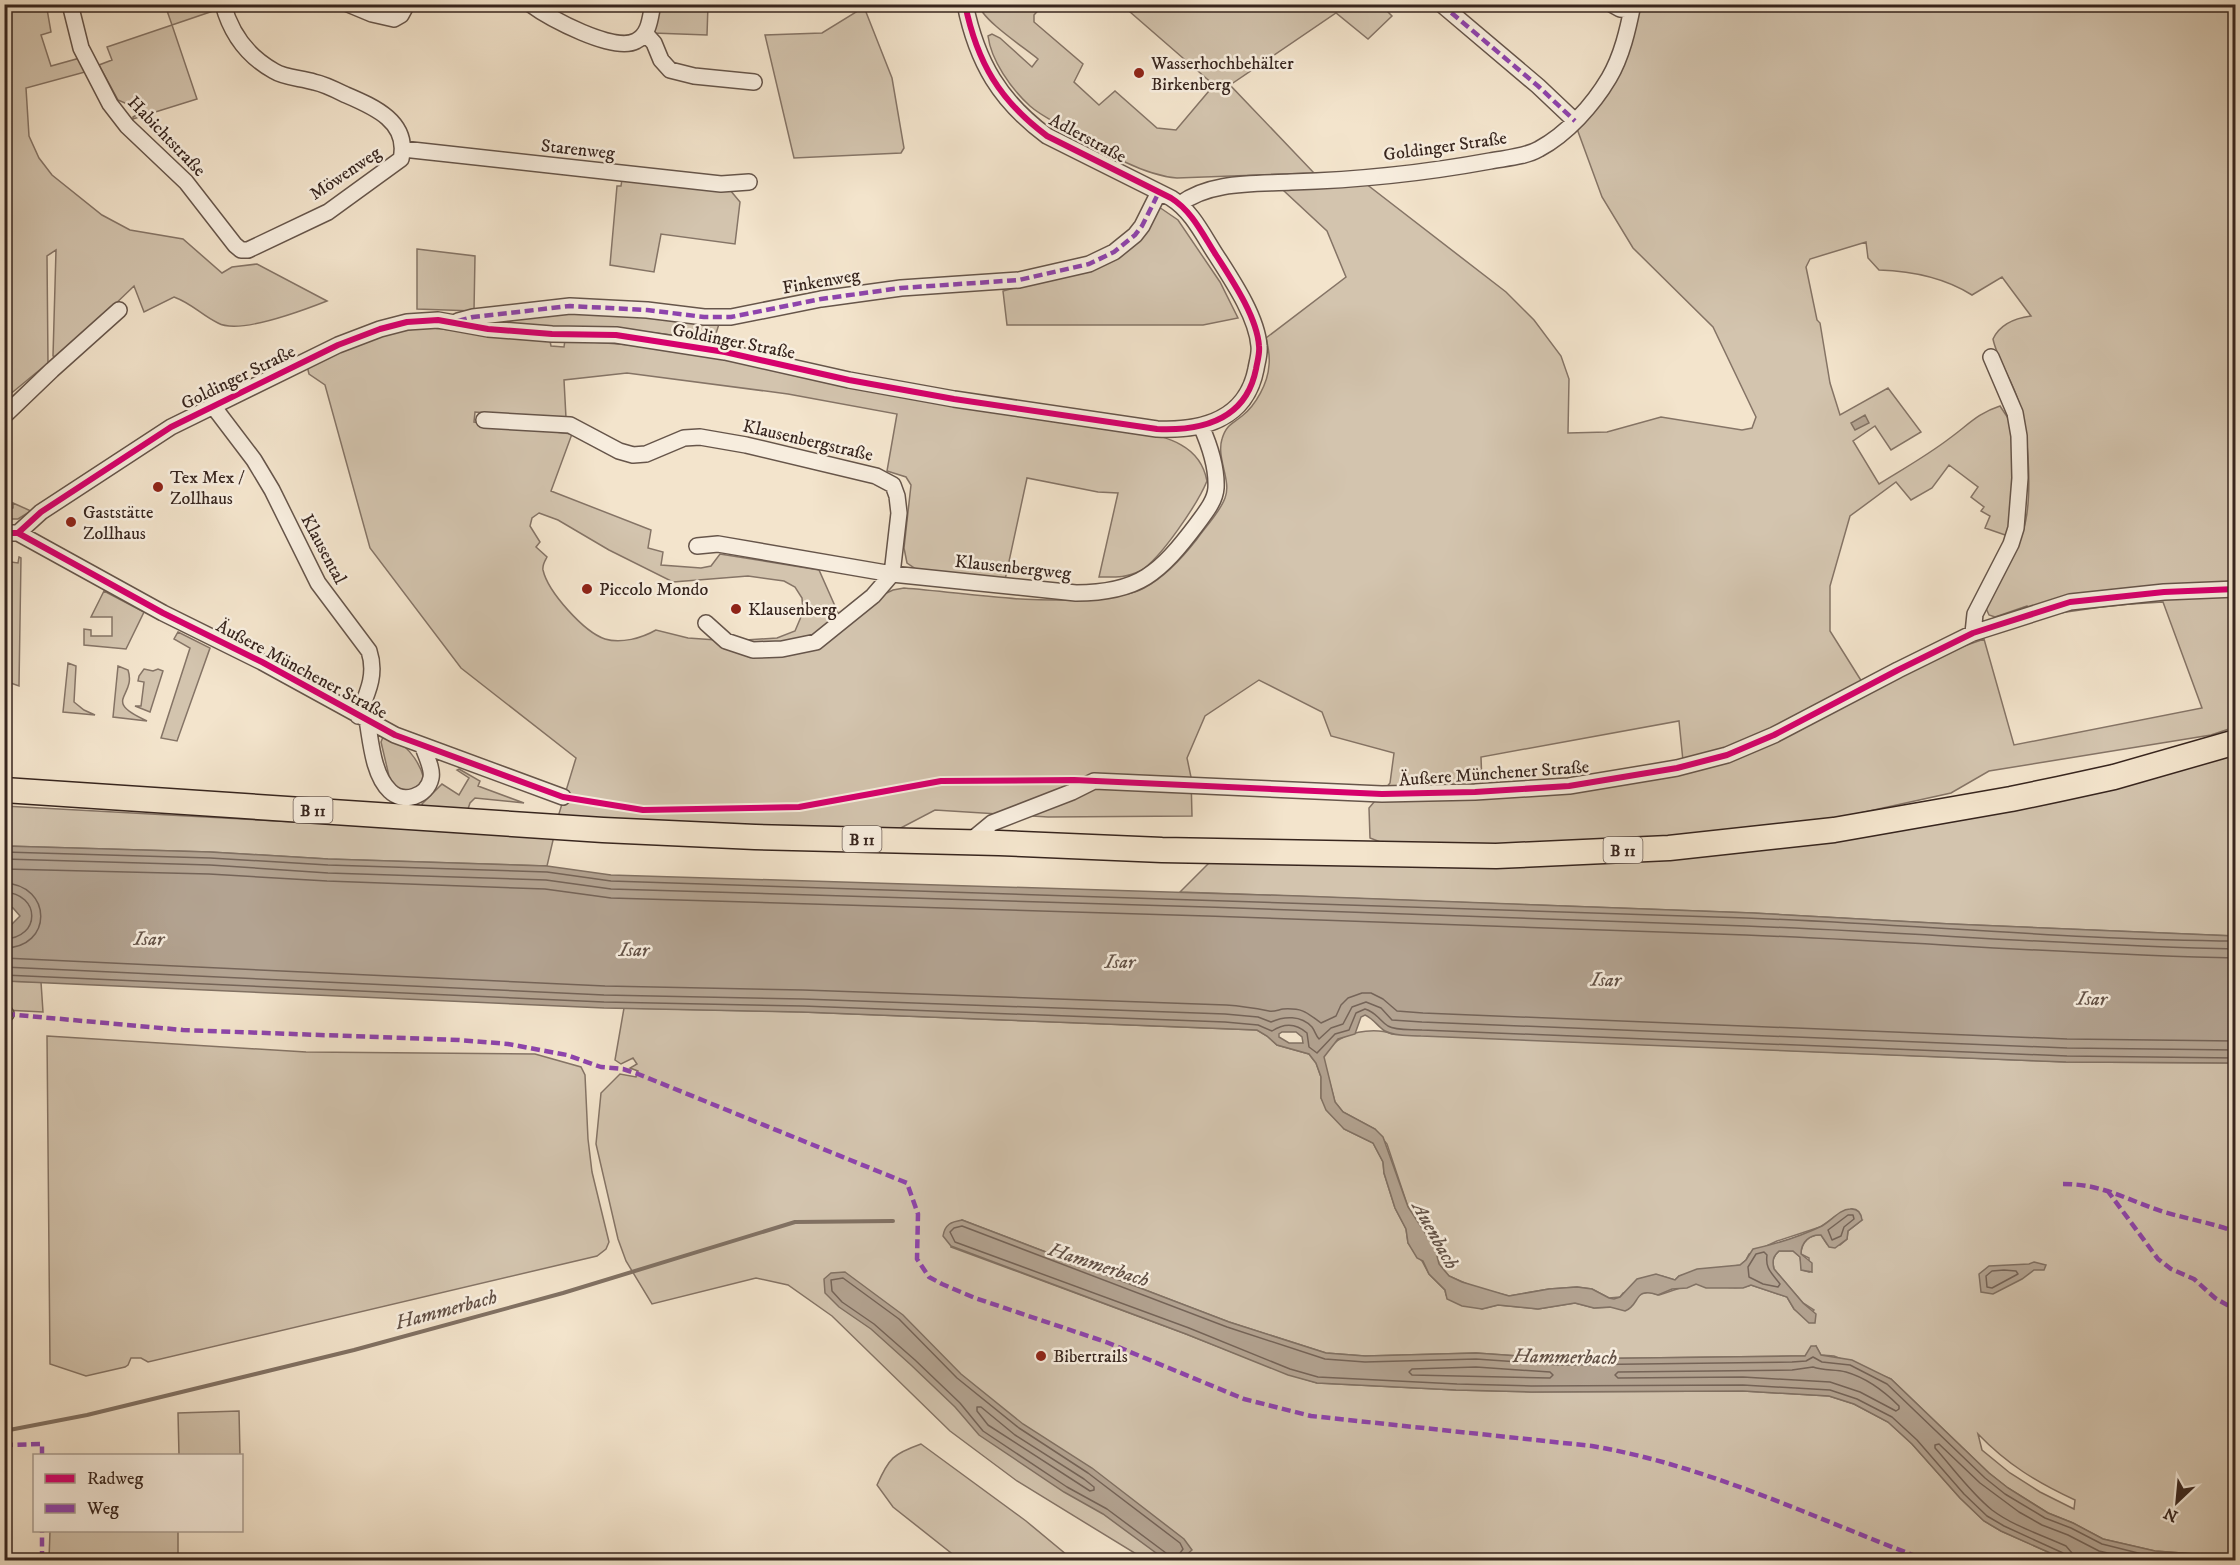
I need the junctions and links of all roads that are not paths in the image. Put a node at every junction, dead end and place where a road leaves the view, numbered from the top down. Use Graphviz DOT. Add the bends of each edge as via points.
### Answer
graph roads {
  1 [pos="70,4"];
  2 [pos="223,4"];
  3 [pos="348,4"];
  4 [pos="408,4"];
  5 [pos="530,4"];
  6 [pos="653,4"];
  7 [pos="965,4"];
  8 [pos="1442,4"];
  9 [pos="1611,4"];
  10 [pos="1632,7"];
  11 [pos="645,33"];
  12 [pos="754,82"];
  13 [pos="1575,121"];
  14 [pos="403,149"];
  15 [pos="749,182"];
  16 [pos="1159,192"];
  17 [pos="1180,204"];
  18 [pos="241,250"];
  19 [pos="119,310"];
  20 [pos="455,322"];
  21 [pos="1991,357"];
  22 [pos="213,406"];
  23 [pos="4,416"];
  24 [pos="484,420"];
  25 [pos="1201,426"];
  26 [pos="11,533"];
  27 [pos="697,546"];
  28 [pos="892,574"];
  29 [pos="2235,589"];
  30 [pos="706,623"];
  31 [pos="1973,633"];
  32 [pos="363,718"];
  33 [pos="2235,742"];
  34 [pos="423,747"];
  35 [pos="4,790"];
  36 [pos="563,797"];
  37 [pos="969,842"];
  1 -- 18 [label="street, Habichtstraße" via="81,48 110,104 127,126 186,182"];
  2 -- 14 [label="street, Möwenweg" via="238,41 256,60 277,73 317,82 373,107 392,120 403,140"];
  3 -- 4 [label="street" via="387,19 397,19"];
  5 -- 11 [label="street" via="618,45 636,42"];
  6 -- 11 [label="street"];
  7 -- 16 [label="street, Adlerstraße" via="981,59 1001,94 1032,125"];
  8 -- 13 [label="street"];
  9 -- 10 [label="street" via="1620,9"];
  10 -- 13 [label="street, Goldinger Straße" via="1609,79"];
  11 -- 12 [label="street" via="670,70"];
  13 -- 17 [label="street, Goldinger Straße" via="1537,151 1518,156 1434,170 1230,186 1198,193"];
  14 -- 15 [label="street, Starenweg" via="710,183"];
  14 -- 18 [label="street, Möwenweg" via="401,159 393,166 328,212"];
  16 -- 17 [label="street, Goldinger Straße"];
  16 -- 20 [label="street, Finkenweg" via="1142,226 1114,252 1089,264 1019,280 901,288 731,317 570,306"];
  17 -- 25 [label="street, Goldinger Straße" via="1234,285 1259,345 1253,381 1241,403 1230,413"];
  19 -- 23 [label="street"];
  20 -- 22 [label="street, Goldinger Straße" via="407,322 380,328"];
  20 -- 25 [label="street, Goldinger Straße" via="488,329 616,335 725,352 849,380 1001,407 1157,429"];
  21 -- 31 [label="street" via="2014,413 2020,477 2016,528 1975,614"];
  22 -- 26 [label="street, Goldinger Straße" via="171,427"];
  22 -- 32 [label="street, Klausental" via="272,490 318,583 369,651 372,680"];
  24 -- 28 [label="street, Klausenbergstraße" via="570,425 633,455 646,454 684,438 700,437 876,476 893,485 897,496 899,513"];
  25 -- 28 [label="street, Klausenbergweg" via="1209,447 1214,497 1159,569 1137,583 1118,590 1076,593"];
  26 -- 32 [label="street, Äußere Münchener Straße"];
  27 -- 28 [label="street, Klausenbergweg" via="718,544"];
  28 -- 30 [label="street" via="873,596 816,642 753,650 726,641"];
  29 -- 31 [label="street, Äußere Münchener Straße" via="2070,602"];
  31 -- 37 [label="street, Äußere Münchener Straße" via="1774,735 1677,768 1569,786 1475,792 1382,794 1094,781 992,824"];
  32 -- 34 [label="street, Äußere Münchener Straße"];
  32 -- 34 [label="street" via="383,782 397,797 412,797 428,787 431,777"];
  33 -- 37 [label="main road, B 11" via="2114,777 2011,800 1833,830 1669,848 1496,856"];
  34 -- 36 [label="street, Äußere Münchener Straße"];
  35 -- 37 [label="main road, B 11" via="603,830"];
}
